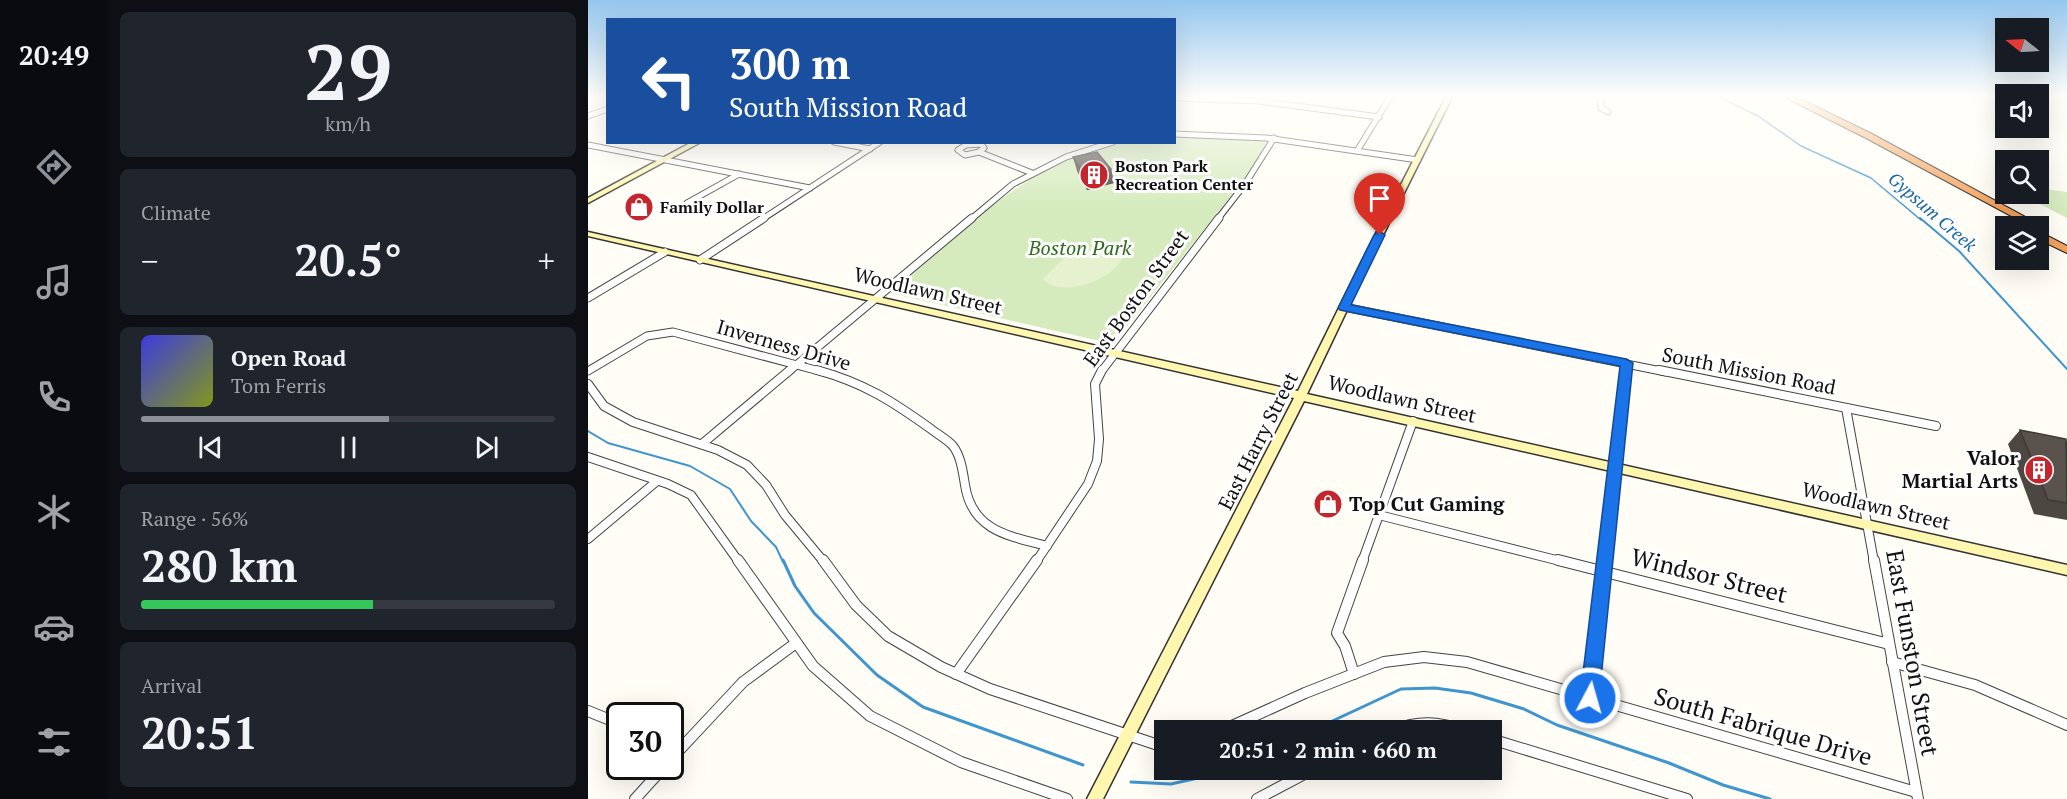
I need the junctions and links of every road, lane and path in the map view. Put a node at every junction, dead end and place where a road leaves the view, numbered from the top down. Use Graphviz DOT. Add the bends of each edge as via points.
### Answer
graph roads {
  1 [pos="1223,134"];
  2 [pos="1368,134"];
  3 [pos="1431,134"];
  4 [pos="1854,134"];
  5 [pos="1865,134"];
  6 [pos="1274,138"];
  7 [pos="694,144"];
  8 [pos="844,144"];
  9 [pos="877,144"];
  10 [pos="1100,144"];
  11 [pos="588,145"];
  12 [pos="870,149"];
  13 [pos="1357,151"];
  14 [pos="979,152"];
  15 [pos="666,160"];
  16 [pos="1418,160"];
  17 [pos="1032,173"];
  18 [pos="739,174"];
  19 [pos="810,188"];
  20 [pos="588,201"];
  21 [pos="687,203"];
  22 [pos="2007,216"];
  23 [pos="2018,216"];
  24 [pos="2049,233"];
  25 [pos="588,234"];
  26 [pos="2049,240"];
  27 [pos="2067,243"];
  28 [pos="2067,250"];
  29 [pos="664,252"];
  30 [pos="700,260"];
  31 [pos="588,298"];
  32 [pos="875,299"];
  33 [pos="1344,308"];
  34 [pos="1113,353"];
  35 [pos="1626,363"];
  36 [pos="799,364"];
  37 [pos="588,371"];
  38 [pos="588,384"];
  39 [pos="1301,396"];
  40 [pos="1846,408"];
  41 [pos="1413,421"];
  42 [pos="1936,426"];
  43 [pos="702,444"];
  44 [pos="588,457"];
  45 [pos="1614,466"];
  46 [pos="657,481"];
  47 [pos="1379,515"];
  48 [pos="1867,524"];
  49 [pos="588,539"];
  50 [pos="1047,546"];
  51 [pos="2067,570"];
  52 [pos="1603,571"];
  53 [pos="796,643"];
  54 [pos="1889,644"];
  55 [pos="1892,662"];
  56 [pos="956,674"];
  57 [pos="1354,674"];
  58 [pos="1590,698"];
  59 [pos="588,711"];
  60 [pos="606,718"];
  61 [pos="1245,720"];
  62 [pos="2067,725"];
  63 [pos="1128,734"];
  64 [pos="684,738"];
  65 [pos="1502,742"];
  66 [pos="1154,744"];
  67 [pos="652,780"];
  68 [pos="1293,780"];
  69 [pos="1917,796"];
  70 [pos="635,799"];
  71 [pos="1067,799"];
  72 [pos="1095,799"];
  73 [pos="1257,799"];
  74 [pos="1687,799"];
  1 -- 6 [label="street"];
  2 -- 13 [label="street"];
  3 -- 16 [label="street, East Harry Street"];
  4 -- 22 [label="highway"];
  5 -- 23 [label="highway"];
  6 -- 13 [label="street"];
  6 -- 34 [label="street, East Boston Street" via="1243,187"];
  7 -- 15 [label="street"];
  8 -- 12 [label="street"];
  9 -- 12 [label="street"];
  10 -- 17 [label="street"];
  11 -- 15 [label="street"];
  12 -- 19 [label="street"];
  13 -- 16 [label="street"];
  14 -- 17 [label="street"];
  15 -- 18 [label="street"];
  15 -- 20 [label="street"];
  16 -- 33 [label="street, East Harry Street"];
  17 -- 32 [label="street" via="1012,184"];
  18 -- 19 [label="street"];
  18 -- 21 [label="street"];
  19 -- 30 [label="street"];
  24 -- 27 [label="highway"];
  25 -- 29 [label="street, Woodlawn Street"];
  26 -- 28 [label="highway"];
  29 -- 30 [label="street, Woodlawn Street"];
  29 -- 31 [label="street"];
  30 -- 32 [label="street, Woodlawn Street"];
  32 -- 34 [label="street, Woodlawn Street"];
  32 -- 36 [label="street"];
  33 -- 35 [label="street, South Mission Road"];
  33 -- 39 [label="street, East Harry Street"];
  34 -- 39 [label="street, Woodlawn Street"];
  34 -- 50 [label="street, East Boston Street" via="1095,384 1097,461 1088,484"];
  35 -- 40 [label="street, South Mission Road"];
  35 -- 45 [label="street"];
  36 -- 37 [label="street, Inverness Drive" via="663,332 647,336"];
  36 -- 43 [label="street"];
  36 -- 50 [label="street, Inverness Drive" via="850,379 932,429 959,456 967,500 980,519 1006,535"];
  38 -- 43 [label="street" via="604,406 633,422"];
  39 -- 41 [label="street, Woodlawn Street"];
  39 -- 63 [label="street, East Harry Street"];
  40 -- 42 [label="street, South Mission Road"];
  40 -- 48 [label="street, East Funston Street"];
  41 -- 45 [label="street, Woodlawn Street"];
  41 -- 47 [label="street"];
  43 -- 56 [label="street" via="747,465 766,484 785,515 856,605 888,636"];
  44 -- 46 [label="street"];
  45 -- 48 [label="street, Woodlawn Street"];
  45 -- 52 [label="street"];
  46 -- 49 [label="street"];
  46 -- 53 [label="street" via="691,495"];
  47 -- 52 [label="street, Windsor Street"];
  47 -- 57 [label="street" via="1337,633"];
  48 -- 51 [label="street, Woodlawn Street"];
  48 -- 54 [label="street, East Funston Street"];
  50 -- 56 [label="street, East Boston Street"];
  52 -- 54 [label="street, Windsor Street"];
  52 -- 58 [label="street"];
  53 -- 64 [label="street" via="743,682"];
  53 -- 71 [label="street" via="813,666 870,716 961,762"];
  54 -- 55 [label="street, East Funston Street"];
  55 -- 62 [label="street" via="1975,685"];
  55 -- 69 [label="street, East Funston Street"];
  56 -- 63 [label="street"];
  57 -- 58 [label="street, South Fabrique Drive" via="1384,662 1424,657 1467,662"];
  57 -- 61 [label="street, South Fabrique Drive"];
  58 -- 69 [label="street, South Fabrique Drive"];
  59 -- 60 [label="street"];
  63 -- 66 [label="street"];
  63 -- 72 [label="street, East Harry Street"];
  65 -- 74 [label="street"];
  67 -- 70 [label="street"];
  68 -- 73 [label="street"];
}
